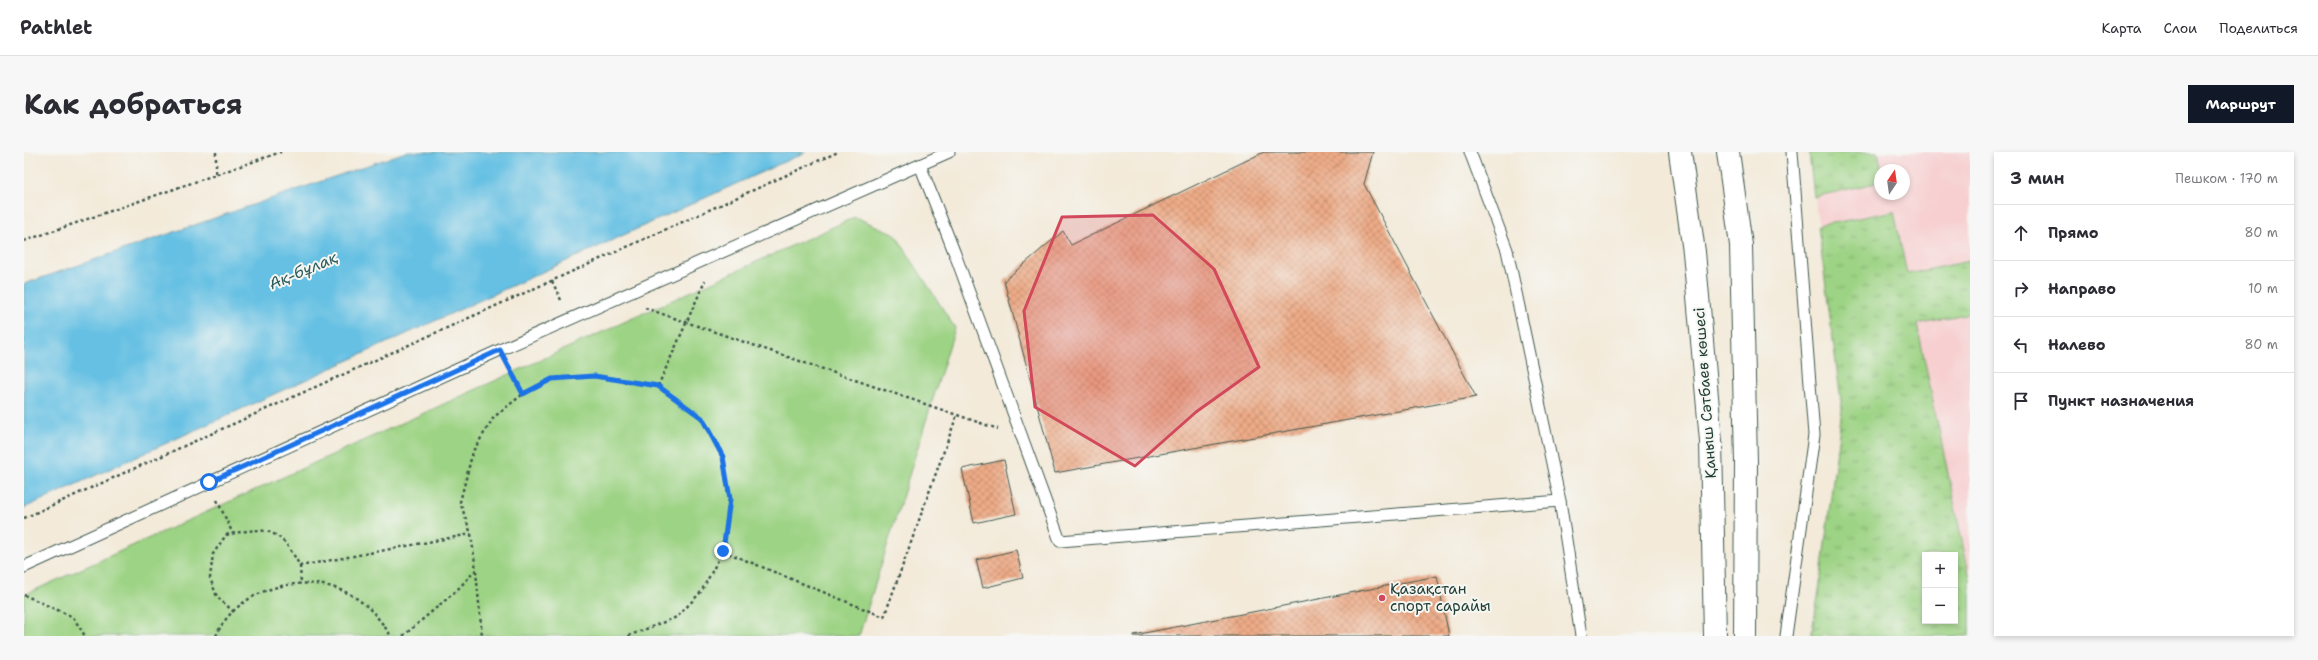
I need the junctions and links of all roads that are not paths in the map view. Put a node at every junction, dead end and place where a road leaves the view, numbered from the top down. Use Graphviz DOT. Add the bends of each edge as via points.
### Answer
graph roads {
  1 [pos="949,152"];
  2 [pos="1470,152"];
  3 [pos="1680,152"];
  4 [pos="1728,152"];
  5 [pos="1792,152"];
  6 [pos="920,165"];
  7 [pos="1560,501"];
  8 [pos="24,567"];
  9 [pos="1581,636"];
  10 [pos="1716,636"];
  11 [pos="1746,636"];
  12 [pos="1786,636"];
  1 -- 6 [label="lane"];
  2 -- 7 [label="lane" via="1507,250"];
  3 -- 10 [label="main road, Қаныш Сәтбаев көшесі" via="1694,252 1711,441"];
  4 -- 11 [label="main road" via="1741,246 1746,462"];
  5 -- 12 [label="lane" via="1814,435"];
  6 -- 7 [label="lane" via="1060,541"];
  6 -- 8 [label="lane" via="500,350"];
  7 -- 9 [label="lane"];
}
